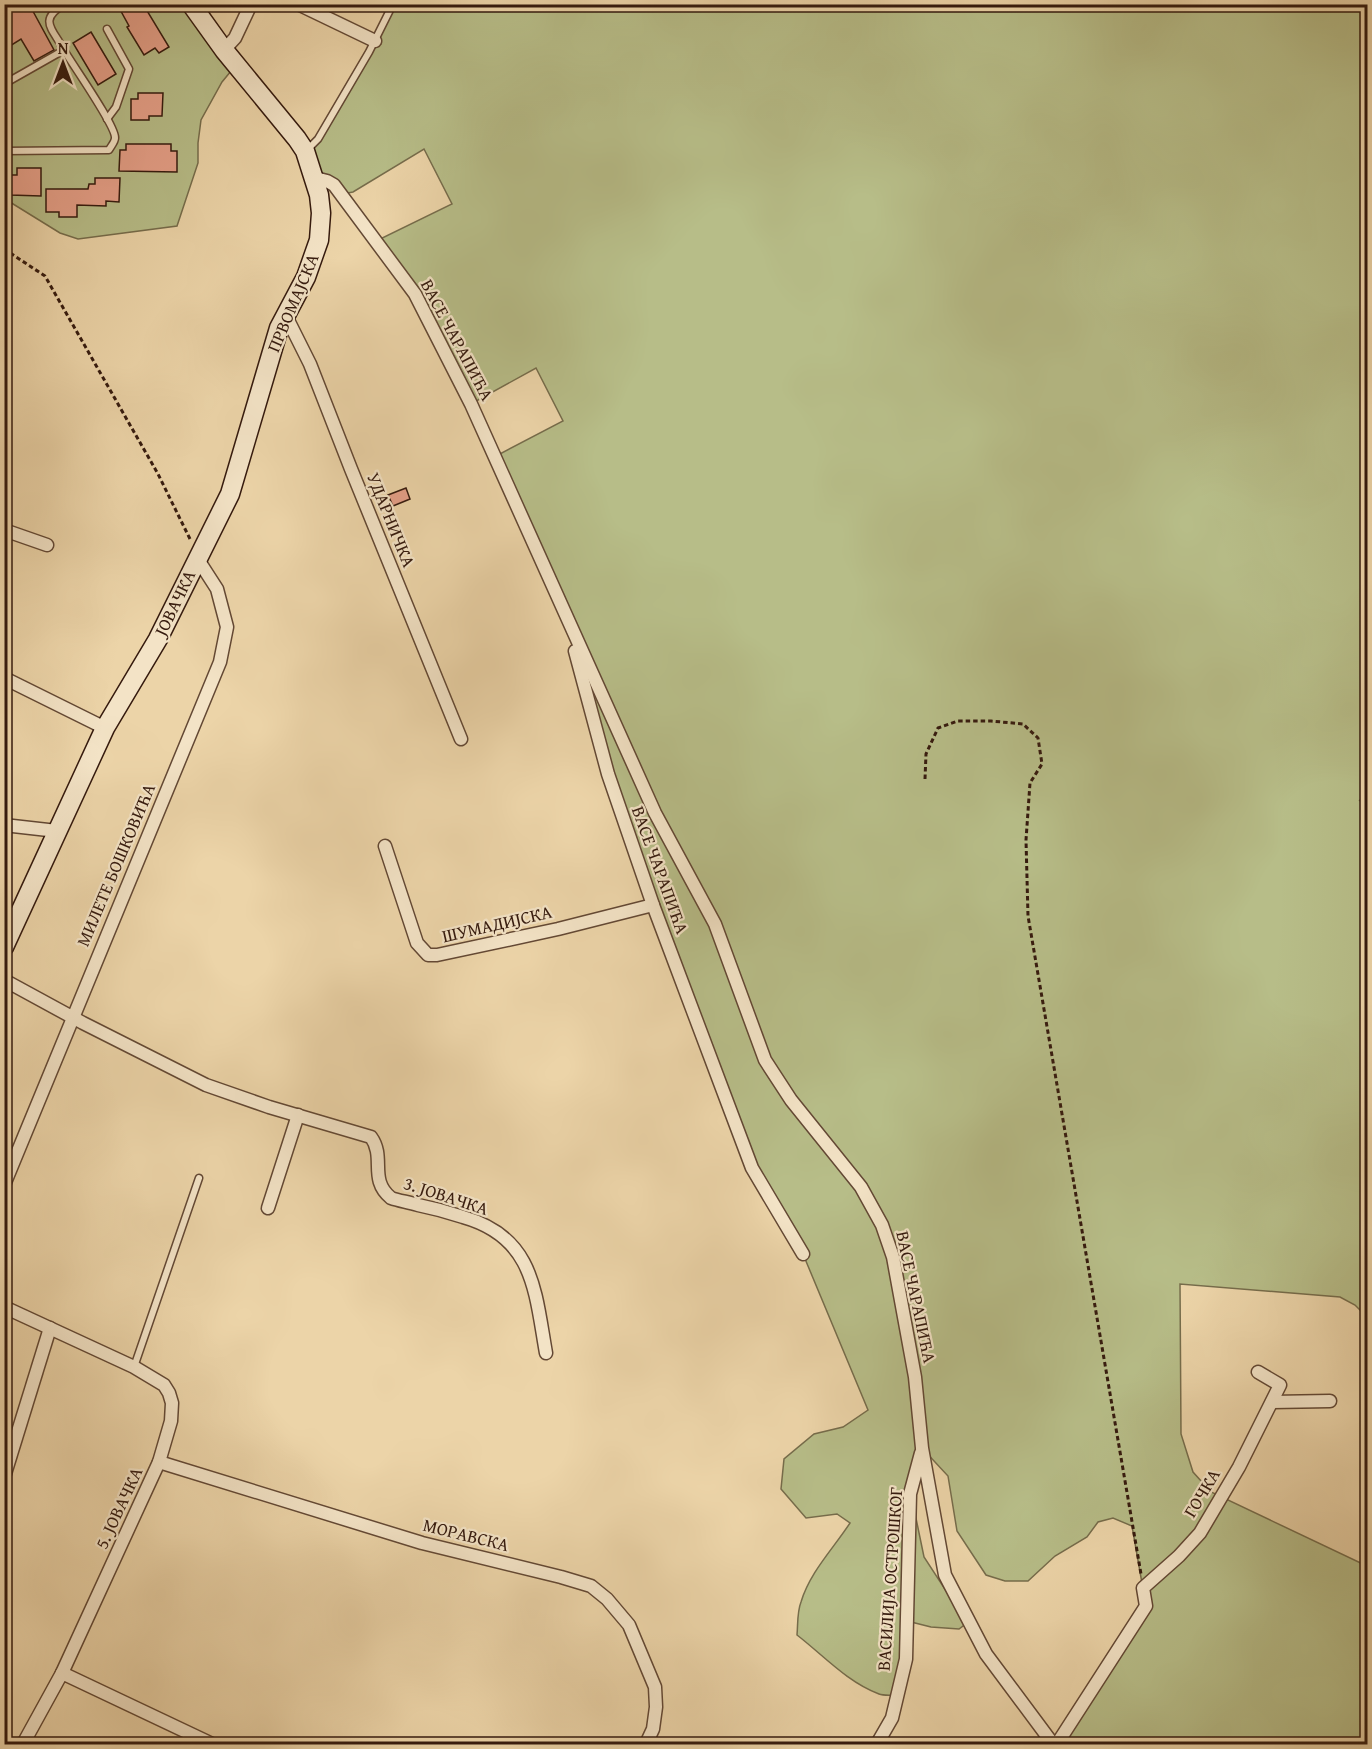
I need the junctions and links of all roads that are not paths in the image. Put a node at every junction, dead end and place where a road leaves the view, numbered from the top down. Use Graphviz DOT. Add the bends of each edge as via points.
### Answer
graph roads {
  1 [pos="65,4"];
  2 [pos="191,4"];
  3 [pos="251,4"];
  4 [pos="298,4"];
  5 [pos="393,4"];
  6 [pos="55,7"];
  7 [pos="107,29"];
  8 [pos="375,41"];
  9 [pos="64,50"];
  10 [pos="224,50"];
  11 [pos="4,84"];
  12 [pos="107,119"];
  13 [pos="4,151"];
  14 [pos="305,151"];
  15 [pos="315,178"];
  16 [pos="285,316"];
  17 [pos="4,530"];
  18 [pos="46,545"];
  19 [pos="197,558"];
  20 [pos="567,619"];
  21 [pos="4,678"];
  22 [pos="105,728"];
  23 [pos="461,740"];
  24 [pos="4,825"];
  25 [pos="57,831"];
  26 [pos="385,846"];
  27 [pos="653,904"];
  28 [pos="4,947"];
  29 [pos="4,980"];
  30 [pos="72,1017"];
  31 [pos="298,1115"];
  32 [pos="199,1178"];
  33 [pos="4,1185"];
  34 [pos="268,1208"];
  35 [pos="803,1254"];
  36 [pos="4,1307"];
  37 [pos="50,1328"];
  38 [pos="546,1353"];
  39 [pos="134,1367"];
  40 [pos="1258,1372"];
  41 [pos="1272,1401"];
  42 [pos="1330,1401"];
  43 [pos="922,1448"];
  44 [pos="159,1462"];
  45 [pos="4,1477"];
  46 [pos="62,1673"];
  47 [pos="23,1744"];
  48 [pos="212,1744"];
  49 [pos="646,1744"];
  50 [pos="877,1744"];
  51 [pos="1055,1744"];
  1 -- 6 [label="lane"];
  2 -- 10 [label="main road, ПРВОМАЈСКА"];
  3 -- 10 [label="street" via="235,38"];
  4 -- 8 [label="street"];
  5 -- 8 [label="lane"];
  6 -- 9 [label="lane" via="49,24"];
  7 -- 12 [label="lane" via="129,69 116,107"];
  8 -- 14 [label="lane" via="318,139"];
  9 -- 11 [label="lane"];
  9 -- 12 [label="lane"];
  10 -- 14 [label="main road, ПРВОМАЈСКА"];
  12 -- 13 [label="lane" via="116,135 109,150"];
  14 -- 15 [label="main road, ПРВОМАЈСКА"];
  15 -- 16 [label="main road, ПРВОМАЈСКА" via="321,213 319,240 309,270"];
  15 -- 20 [label="street, ВАСЕ ЧАРАПИЋА" via="334,185 415,294 471,404"];
  16 -- 19 [label="main road, ПРВОМАЈСКА" via="230,494"];
  16 -- 23 [label="street, УДАРНИЧКА" via="310,364"];
  17 -- 18 [label="street"];
  19 -- 22 [label="main road, ЈОВАЧКА" via="158,639"];
  19 -- 30 [label="street, МИЛЕТЕ БОШКОВИЋА" via="217,589 227,627 220,662"];
  20 -- 27 [label="street, ВАСЕ ЧАРАПИЋА" via="608,774"];
  20 -- 43 [label="street, ВАСЕ ЧАРАПИЋА" via="655,813 715,924 765,1060 791,1100 861,1187 882,1225 893,1257 911,1355"];
  21 -- 22 [label="street"];
  22 -- 25 [label="main road, ЈОВАЧКА"];
  24 -- 25 [label="street"];
  25 -- 28 [label="main road, ЈОВАЧКА"];
  26 -- 27 [label="street, ШУМАДИЈСКА" via="414,936 428,956"];
  27 -- 35 [label="street, ВАСЕ ЧАРАПИЋА" via="752,1168"];
  29 -- 30 [label="street, 3. ЈОВАЧКА"];
  30 -- 31 [label="street, 3. ЈОВАЧКА" via="206,1085"];
  30 -- 33 [label="street, МИЛЕТЕ БОШКОВИЋА"];
  31 -- 34 [label="street"];
  31 -- 38 [label="street, 3. ЈОВАЧКА" via="371,1137 378,1151 379,1182 391,1198 468,1218 507,1240 528,1269"];
  32 -- 39 [label="lane"];
  36 -- 37 [label="street, 5. ЈОВАЧКА"];
  37 -- 39 [label="street, 5. ЈОВАЧКА"];
  37 -- 45 [label="street"];
  39 -- 44 [label="street, 5. ЈОВАЧКА" via="164,1385 172,1403"];
  40 -- 41 [label="street" via="1280,1385"];
  41 -- 42 [label="street"];
  41 -- 51 [label="street, ГОЧКА" via="1200,1533 1143,1588 1146,1606"];
  43 -- 50 [label="street, ВАСИЛИЈА ОСТРОШКОГ" via="910,1494 906,1659 892,1718"];
  43 -- 51 [label="street, ВАСЕ ЧАРАПИЋА" via="945,1575 986,1654"];
  44 -- 46 [label="street, 5. ЈОВАЧКА"];
  44 -- 49 [label="street, МОРАВСКА" via="422,1543 591,1586 629,1625 655,1687 653,1729"];
  46 -- 47 [label="street, 5. ЈОВАЧКА"];
  46 -- 48 [label="street"];
}
